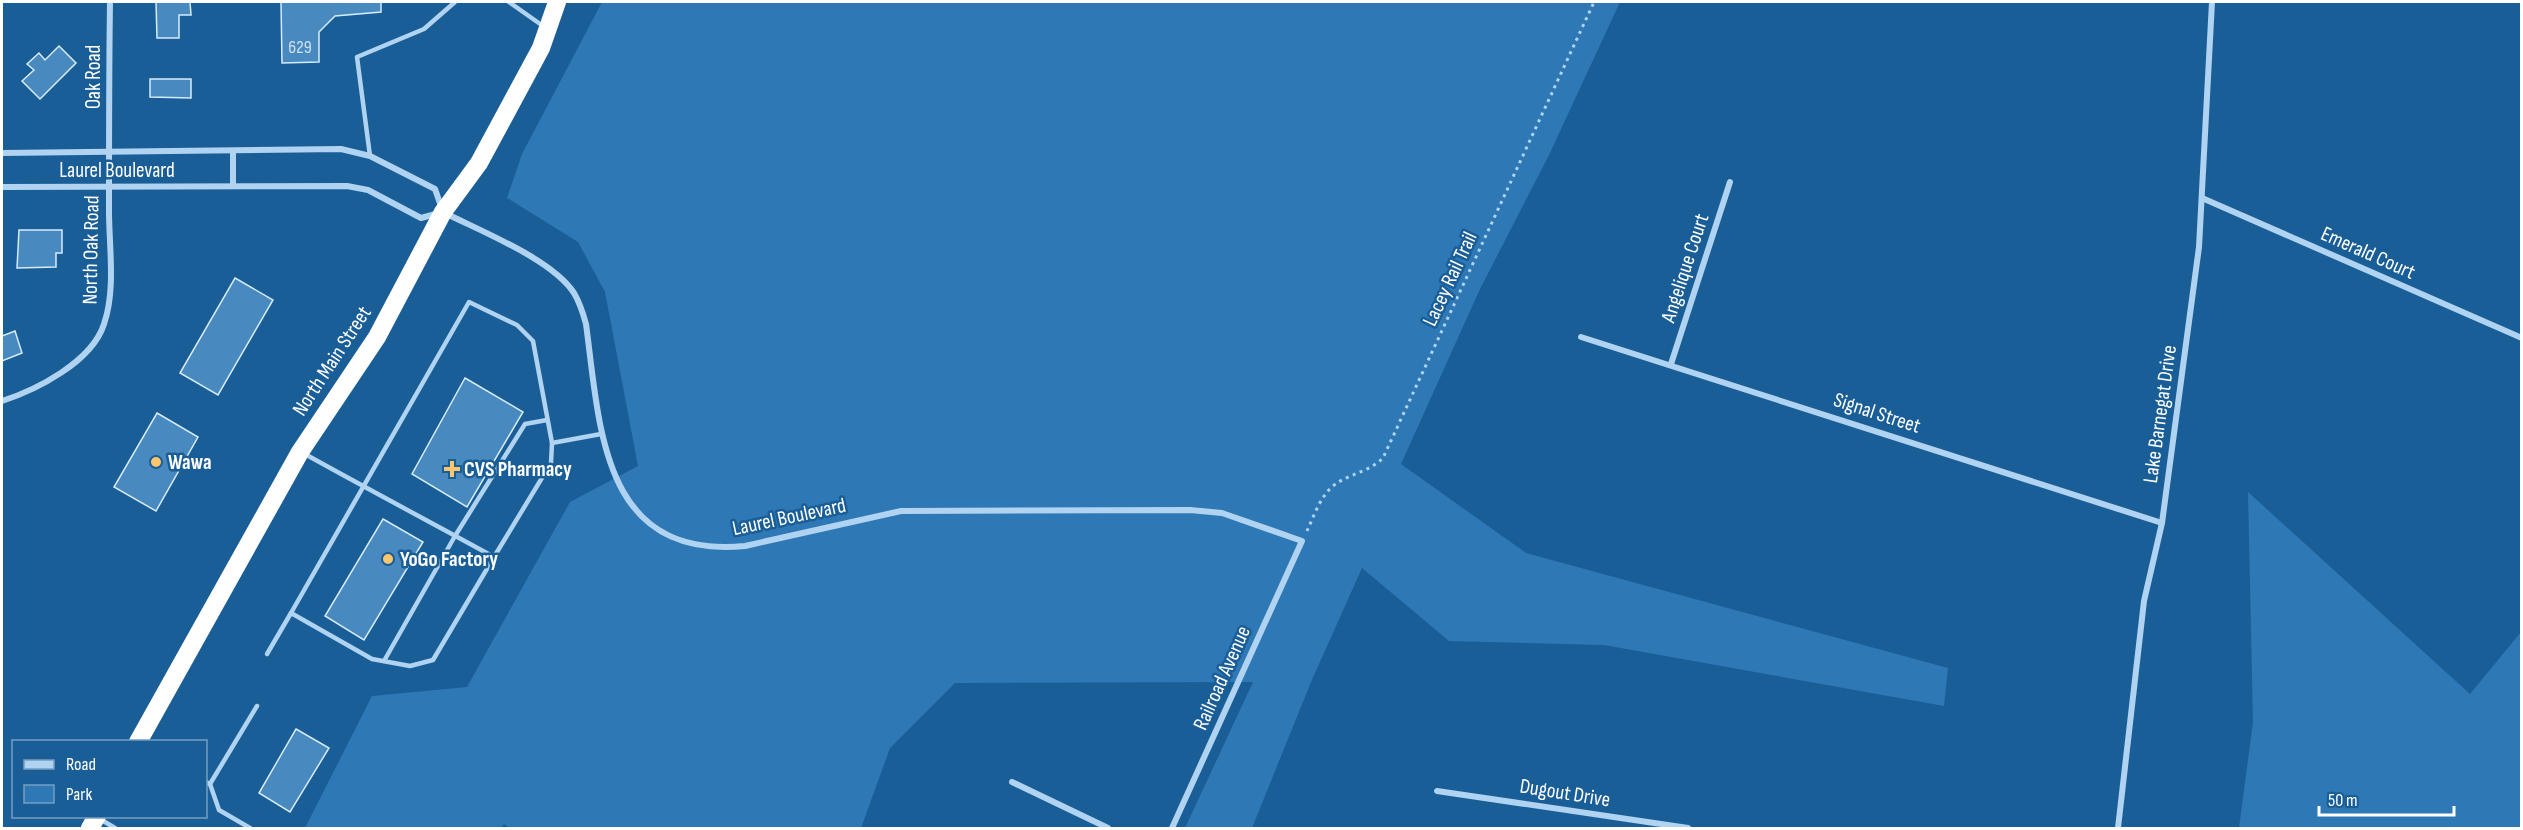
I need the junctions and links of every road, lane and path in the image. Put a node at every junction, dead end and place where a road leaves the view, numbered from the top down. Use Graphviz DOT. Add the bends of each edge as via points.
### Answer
graph roads {
  1 [pos="110,2"];
  2 [pos="455,2"];
  3 [pos="509,2"];
  4 [pos="556,2"];
  5 [pos="1594,2"];
  6 [pos="2212,2"];
  7 [pos="547,29"];
  8 [pos="109,152"];
  9 [pos="233,152"];
  10 [pos="2,153"];
  11 [pos="370,156"];
  12 [pos="1730,182"];
  13 [pos="233,186"];
  14 [pos="2,187"];
  15 [pos="109,187"];
  16 [pos="2202,198"];
  17 [pos="443,212"];
  18 [pos="1581,337"];
  19 [pos="2522,338"];
  20 [pos="1671,364"];
  21 [pos="2,401"];
  22 [pos="547,420"];
  23 [pos="601,434"];
  24 [pos="552,443"];
  25 [pos="300,452"];
  26 [pos="365,487"];
  27 [pos="2162,523"];
  28 [pos="455,536"];
  29 [pos="1302,541"];
  30 [pos="494,557"];
  31 [pos="291,613"];
  32 [pos="267,654"];
  33 [pos="384,661"];
  34 [pos="258,706"];
  35 [pos="139,740"];
  36 [pos="1012,782"];
  37 [pos="208,783"];
  38 [pos="1437,790"];
  39 [pos="99,818"];
  40 [pos="115,828"];
  41 [pos="250,828"];
  42 [pos="1108,828"];
  43 [pos="1172,828"];
  44 [pos="1688,828"];
  45 [pos="2118,828"];
  1 -- 8 [label="street, Oak Road"];
  2 -- 11 [label="lane" via="424,29 357,57"];
  3 -- 7 [label="lane"];
  4 -- 7 [label="highway, North Main Street"];
  5 -- 29 [label="path, Lacey Rail Trail" via="1383,458 1373,468 1335,485 1324,495"];
  6 -- 16 [label="street, Lake Barnegat Drive"];
  7 -- 17 [label="highway, North Main Street" via="541,48 479,163"];
  8 -- 9 [label="street, Laurel Boulevard"];
  8 -- 10 [label="street, Laurel Boulevard"];
  8 -- 15 [label="street, North Oak Road"];
  9 -- 11 [label="street, Laurel Boulevard" via="314,148"];
  9 -- 13 [label="street"];
  11 -- 17 [label="street, Laurel Boulevard" via="435,189"];
  12 -- 20 [label="street, Angelique Court"];
  13 -- 15 [label="street, Laurel Boulevard"];
  13 -- 17 [label="street, Laurel Boulevard" via="347,186 368,190 421,218"];
  14 -- 15 [label="street, Laurel Boulevard"];
  15 -- 21 [label="street, North Oak Road" via="109,292 104,325 71,366 47,382"];
  16 -- 19 [label="street, Emerald Court"];
  16 -- 27 [label="street, Lake Barnegat Drive" via="2199,247"];
  17 -- 23 [label="street, Laurel Boulevard" via="539,261 573,292 586,324"];
  17 -- 25 [label="highway, North Main Street" via="377,337"];
  18 -- 20 [label="street, Signal Street"];
  20 -- 27 [label="street, Signal Street"];
  22 -- 24 [label="lane"];
  22 -- 26 [label="lane" via="533,341 518,325 469,302"];
  22 -- 28 [label="lane" via="525,424"];
  23 -- 24 [label="lane"];
  23 -- 29 [label="street, Laurel Boulevard" via="619,487 636,510 680,540 702,545 745,546 868,517 936,509 1190,510 1222,513"];
  24 -- 30 [label="lane" via="551,463"];
  25 -- 26 [label="lane"];
  25 -- 35 [label="highway, North Main Street"];
  26 -- 28 [label="lane"];
  26 -- 31 [label="lane"];
  27 -- 45 [label="street, Lake Barnegat Drive" via="2144,601"];
  28 -- 30 [label="lane"];
  28 -- 33 [label="lane"];
  29 -- 43 [label="street, Railroad Avenue"];
  30 -- 33 [label="lane" via="433,660 410,666"];
  31 -- 32 [label="lane"];
  31 -- 33 [label="lane" via="372,659"];
  34 -- 37 [label="lane"];
  36 -- 42 [label="street"];
  37 -- 41 [label="lane" via="219,810"];
  38 -- 44 [label="street, Dugout Drive"];
  39 -- 40 [label="lane"];
}
